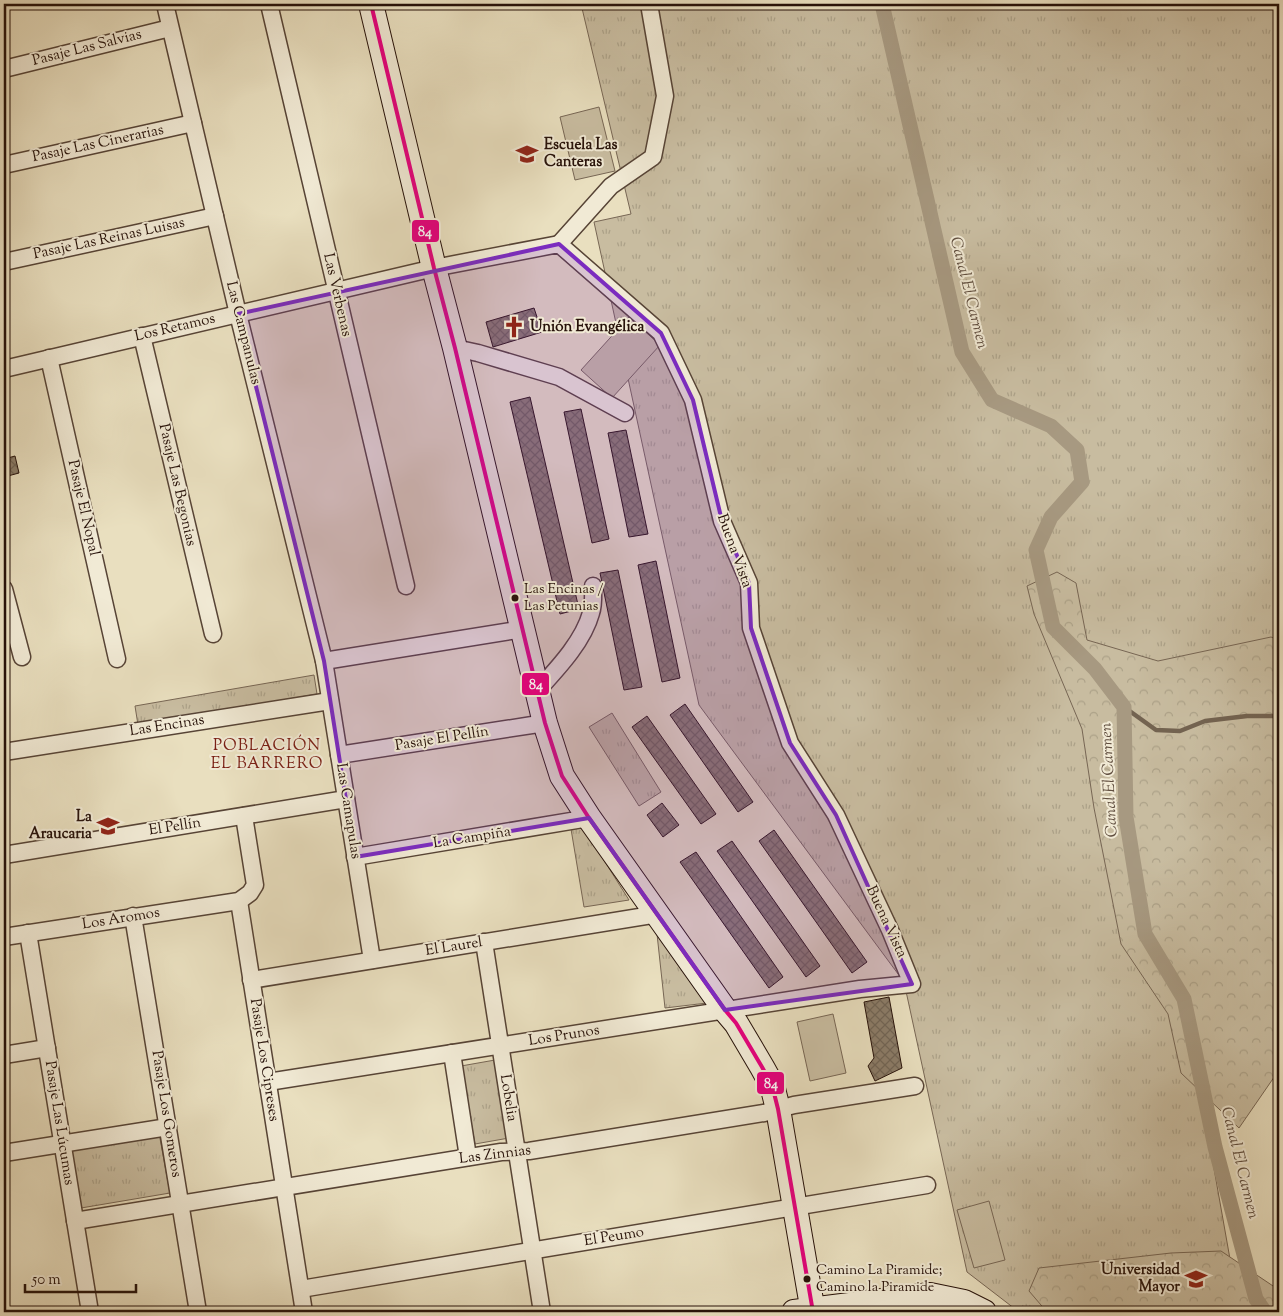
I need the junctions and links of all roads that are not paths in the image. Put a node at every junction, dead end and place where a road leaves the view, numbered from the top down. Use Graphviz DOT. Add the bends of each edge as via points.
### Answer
graph roads {
  1 [pos="165,4"];
  2 [pos="268,4"];
  3 [pos="371,4"];
  4 [pos="649,4"];
  5 [pos="170,28"];
  6 [pos="4,69"];
  7 [pos="193,123"];
  8 [pos="4,165"];
  9 [pos="215,216"];
  10 [pos="559,244"];
  11 [pos="4,262"];
  12 [pos="434,268"];
  13 [pos="336,291"];
  14 [pos="238,314"];
  15 [pos="142,336"];
  16 [pos="455,348"];
  17 [pos="49,358"];
  18 [pos="4,369"];
  19 [pos="625,413"];
  20 [pos="406,586"];
  21 [pos="593,586"];
  22 [pos="4,589"];
  23 [pos="523,629"];
  24 [pos="213,634"];
  25 [pos="22,657"];
  26 [pos="117,659"];
  27 [pos="324,661"];
  28 [pos="537,690"];
  29 [pos="330,701"];
  30 [pos="545,723"];
  31 [pos="4,752"];
  32 [pos="339,755"];
  33 [pos="346,799"];
  34 [pos="244,816"];
  35 [pos="589,818"];
  36 [pos="4,855"];
  37 [pos="356,857"];
  38 [pos="239,901"];
  39 [pos="658,914"];
  40 [pos="133,916"];
  41 [pos="28,933"];
  42 [pos="4,937"];
  43 [pos="484,942"];
  44 [pos="372,960"];
  45 [pos="251,980"];
  46 [pos="860,989"];
  47 [pos="724,1010"];
  48 [pos="500,1046"];
  49 [pos="47,1048"];
  50 [pos="452,1053"];
  51 [pos="4,1055"];
  52 [pos="268,1082"];
  53 [pos="915,1086"];
  54 [pos="778,1109"];
  55 [pos="168,1127"];
  56 [pos="62,1144"];
  57 [pos="517,1151"];
  58 [pos="4,1153"];
  59 [pos="468,1157"];
  60 [pos="928,1186"];
  61 [pos="284,1187"];
  62 [pos="180,1204"];
  63 [pos="796,1207"];
  64 [pos="75,1221"];
  65 [pos="533,1251"];
  66 [pos="301,1289"];
  67 [pos="806,1311"];
  68 [pos="90,1312"];
  69 [pos="198,1312"];
  70 [pos="304,1312"];
  71 [pos="542,1312"];
  72 [pos="984,1312"];
  1 -- 5 [label="street, Las Campanulas"];
  2 -- 13 [label="street, Las Verbenas"];
  3 -- 12 [label="street"];
  4 -- 10 [label="street" via="665,96 653,157 611,186"];
  5 -- 6 [label="street, Pasaje Las Salvias"];
  5 -- 7 [label="street, Las Campanulas"];
  7 -- 8 [label="street, Pasaje Las Cinerarias"];
  7 -- 9 [label="street, Las Campanulas"];
  9 -- 11 [label="street, Pasaje Las Reinas Luisas"];
  9 -- 14 [label="street, Las Campanulas"];
  10 -- 12 [label="street"];
  10 -- 46 [label="street, Buena Vista" via="661,332 693,400 722,521 749,583 751,628 790,743 836,815 912,984"];
  12 -- 13 [label="street, Los Retamos"];
  12 -- 16 [label="street"];
  13 -- 14 [label="street, Los Retamos"];
  13 -- 20 [label="street, Las Verbenas"];
  14 -- 15 [label="street, Los Retamos"];
  14 -- 27 [label="street, Las Campanulas"];
  15 -- 17 [label="street, Los Retamos"];
  15 -- 24 [label="street, Pasaje Las Begonias"];
  16 -- 19 [label="street" via="559,377"];
  16 -- 23 [label="street"];
  17 -- 18 [label="street, Los Retamos"];
  17 -- 26 [label="street, Pasaje El Nopal"];
  21 -- 28 [label="street" via="591,613 582,633 566,658"];
  22 -- 25 [label="street"];
  23 -- 27 [label="street"];
  23 -- 28 [label="street"];
  27 -- 29 [label="street, Las Camapulas"];
  28 -- 30 [label="street"];
  29 -- 31 [label="street, Las Encinas"];
  29 -- 32 [label="street, Las Camapulas"];
  30 -- 32 [label="street, Pasaje El Pellín"];
  30 -- 35 [label="street" via="562,776"];
  32 -- 33 [label="street, Las Camapulas"];
  33 -- 34 [label="street, El Pellín"];
  33 -- 37 [label="street, Las Camapulas"];
  34 -- 36 [label="street, El Pellín"];
  34 -- 38 [label="street" via="255,884 250,893"];
  35 -- 37 [label="street, La Campiña"];
  35 -- 39 [label="street"];
  37 -- 44 [label="street, Las Camapulas"];
  38 -- 40 [label="street, Los Aromos"];
  38 -- 45 [label="street, Pasaje Los Cipreses"];
  39 -- 43 [label="street, El Laurel"];
  39 -- 47 [label="street"];
  40 -- 41 [label="street, Los Aromos"];
  40 -- 55 [label="street, Pasaje Los Gomeros"];
  41 -- 42 [label="street, Los Aromos"];
  41 -- 49 [label="street, Pasaje Las Lúcumas"];
  43 -- 44 [label="street, El Laurel"];
  43 -- 48 [label="street, Lobelia"];
  44 -- 45 [label="street, El Laurel"];
  45 -- 52 [label="street, Pasaje Los Cipreses"];
  46 -- 47 [label="street, Los Prunos"];
  47 -- 48 [label="street, Los Prunos"];
  47 -- 54 [label="street" via="736,1023 766,1073"];
  48 -- 50 [label="street, Los Prunos"];
  48 -- 57 [label="street, Lobelia"];
  49 -- 51 [label="street"];
  49 -- 56 [label="street, Pasaje Las Lúcumas"];
  50 -- 52 [label="street, Los Prunos"];
  50 -- 59 [label="street"];
  52 -- 61 [label="street, Pasaje Los Cipreses"];
  53 -- 54 [label="street, Las Zinnias"];
  54 -- 57 [label="street, Las Zinnias"];
  54 -- 63 [label="street"];
  55 -- 56 [label="street"];
  55 -- 62 [label="street, Pasaje Los Gomeros"];
  56 -- 58 [label="street"];
  56 -- 64 [label="street, Pasaje Las Lúcumas"];
  57 -- 59 [label="street, Las Zinnias"];
  57 -- 65 [label="street, Lobelia"];
  59 -- 61 [label="street, Las Zinnias"];
  60 -- 63 [label="street, El Peumo"];
  61 -- 62 [label="street, Las Zinnias"];
  61 -- 66 [label="street, Pasaje Los Cipreses"];
  62 -- 64 [label="street, Las Zinnias"];
  62 -- 69 [label="street, Pasaje Los Gomeros"];
  63 -- 65 [label="street, El Peumo"];
  63 -- 67 [label="street"];
  64 -- 68 [label="street, Pasaje Las Lúcumas"];
  65 -- 66 [label="street, El Peumo"];
  65 -- 71 [label="street, Lobelia"];
  66 -- 70 [label="street, Pasaje Los Cipreses"];
  67 -- 72 [label="street" via="930,1295 964,1302"];
}
